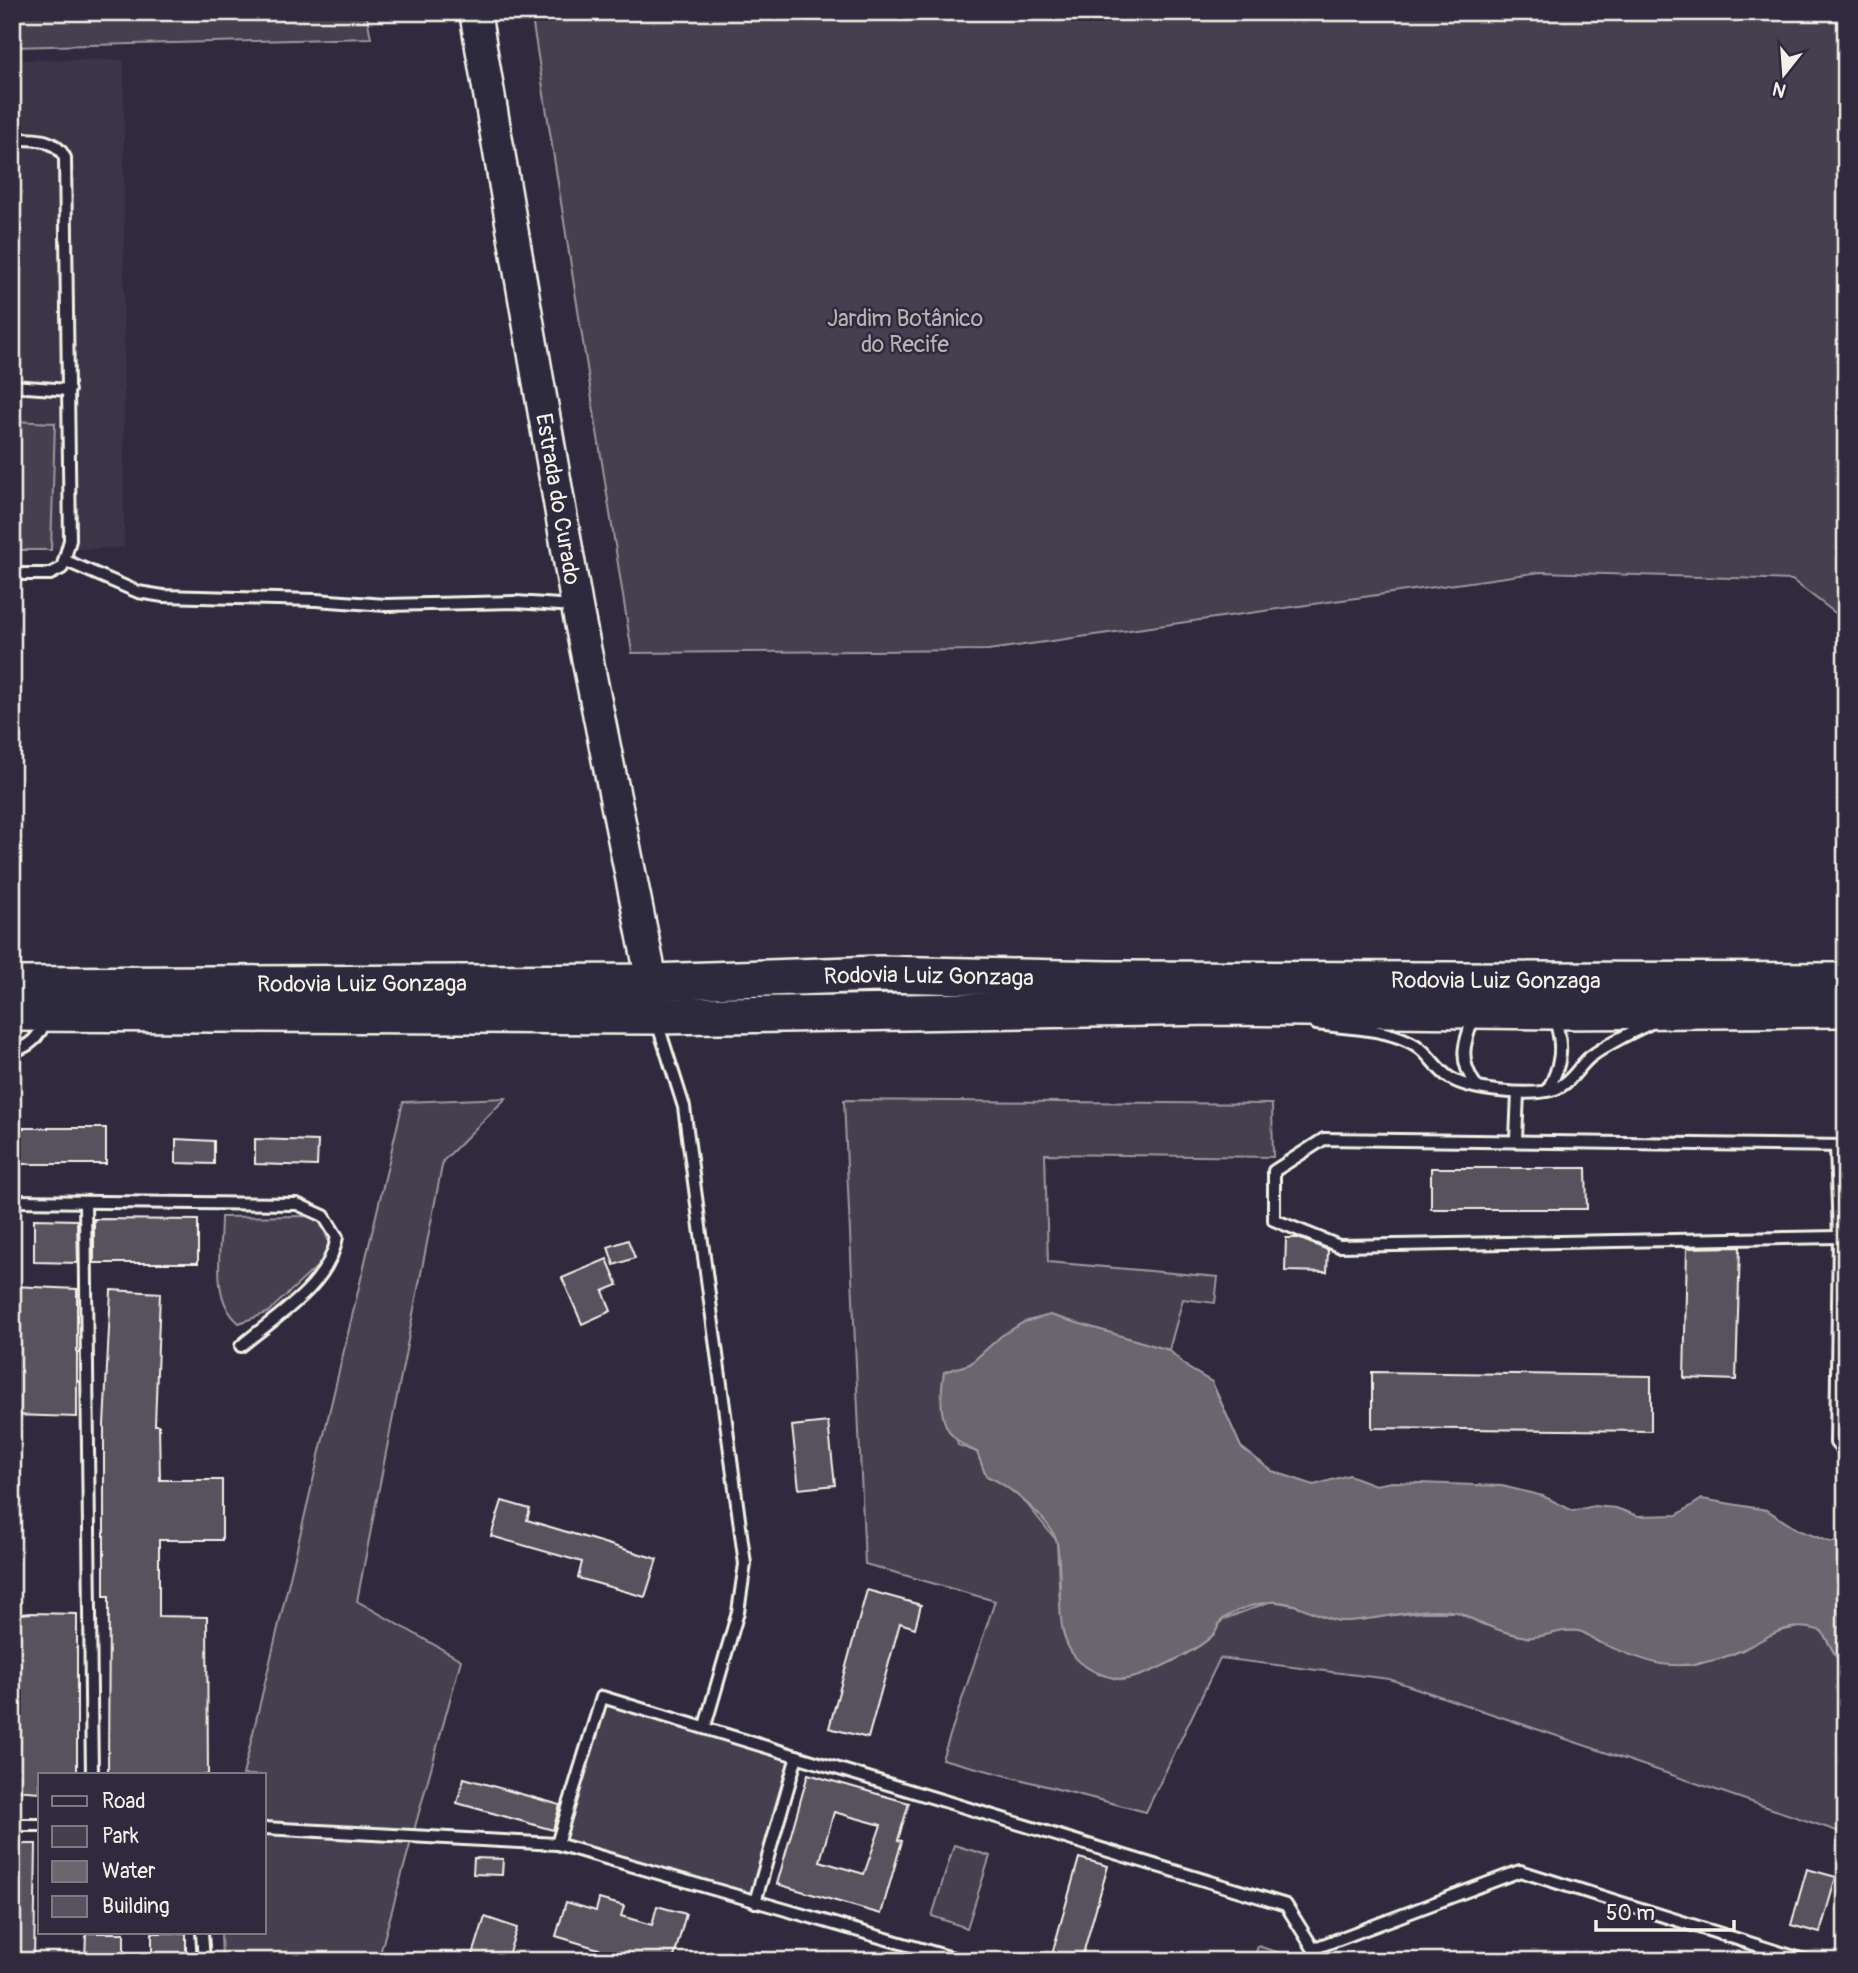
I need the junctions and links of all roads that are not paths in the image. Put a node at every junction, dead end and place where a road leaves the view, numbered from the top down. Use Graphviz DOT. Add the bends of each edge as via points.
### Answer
graph roads {
  1 [pos="475,12"];
  2 [pos="12,139"];
  3 [pos="12,386"];
  4 [pos="69,390"];
  5 [pos="66,561"];
  6 [pos="12,574"];
  7 [pos="577,607"];
  8 [pos="1846,981"];
  9 [pos="652,982"];
  10 [pos="12,985"];
  11 [pos="1217,1007"];
  12 [pos="1676,1009"];
  13 [pos="1477,1010"];
  14 [pos="1552,1011"];
  15 [pos="49,1012"];
  16 [pos="1839,1012"];
  17 [pos="12,1013"];
  18 [pos="655,1016"];
  19 [pos="1282,1020"];
  20 [pos="1308,1024"];
  21 [pos="12,1051"];
  22 [pos="1477,1087"];
  23 [pos="1547,1091"];
  24 [pos="1518,1093"];
  25 [pos="1516,1139"];
  26 [pos="1841,1146"];
  27 [pos="12,1201"];
  28 [pos="85,1202"];
  29 [pos="1839,1237"];
  30 [pos="241,1346"];
  31 [pos="1846,1451"];
  32 [pos="705,1726"];
  33 [pos="797,1756"];
  34 [pos="92,1773"];
  35 [pos="12,1825"];
  36 [pos="38,1825"];
  37 [pos="266,1828"];
  38 [pos="557,1844"];
  39 [pos="755,1902"];
  40 [pos="202,1934"];
  41 [pos="1315,1948"];
  42 [pos="204,1961"];
  43 [pos="962,1961"];
  44 [pos="1321,1961"];
  45 [pos="1807,1961"];
  1 -- 7 [label="main road, Estrada do Curado"];
  2 -- 4 [label="lane" via="52,143 65,158"];
  3 -- 4 [label="lane"];
  4 -- 5 [label="lane" via="70,540"];
  5 -- 6 [label="lane" via="50,574"];
  5 -- 7 [label="lane" via="138,592 163,596 386,606 516,602"];
  7 -- 9 [label="main road, Estrada do Curado"];
  8 -- 9 [label="highway, Rodovia Luiz Gonzaga" via="879,975"];
  9 -- 10 [label="highway, Rodovia Luiz Gonzaga"];
  11 -- 13 [label="highway, Rodovia Luiz Gonzaga"];
  11 -- 18 [label="highway, Rodovia Luiz Gonzaga"];
  11 -- 19 [label="lane"];
  12 -- 14 [label="highway, Rodovia Luiz Gonzaga"];
  12 -- 16 [label="highway, Rodovia Luiz Gonzaga"];
  12 -- 23 [label="lane" via="1604,1047 1567,1082"];
  13 -- 14 [label="highway, Rodovia Luiz Gonzaga"];
  13 -- 22 [label="lane" via="1462,1055"];
  14 -- 23 [label="lane" via="1561,1054"];
  15 -- 17 [label="highway, Rodovia Luiz Gonzaga"];
  15 -- 18 [label="highway, Rodovia Luiz Gonzaga"];
  15 -- 21 [label="lane" via="41,1032 26,1048"];
  18 -- 32 [label="lane" via="684,1107 745,1564 738,1612"];
  20 -- 22 [label="lane" via="1409,1041 1426,1051 1449,1077"];
  22 -- 24 [label="lane"];
  23 -- 24 [label="lane"];
  24 -- 25 [label="lane"];
  25 -- 26 [label="lane"];
  25 -- 29 [label="lane" via="1324,1139 1274,1171 1274,1220 1339,1246"];
  26 -- 29 [label="lane"];
  27 -- 28 [label="lane"];
  28 -- 30 [label="lane" via="298,1204 324,1216 337,1237 334,1254 321,1277"];
  28 -- 34 [label="lane"];
  29 -- 31 [label="lane" via="1836,1443"];
  32 -- 33 [label="lane"];
  32 -- 38 [label="lane" via="602,1697"];
  33 -- 39 [label="lane"];
  33 -- 41 [label="lane" via="1286,1905"];
  35 -- 36 [label="lane"];
  37 -- 38 [label="lane"];
  38 -- 39 [label="lane"];
  39 -- 43 [label="lane"];
  40 -- 42 [label="lane"];
  41 -- 44 [label="lane"];
  41 -- 45 [label="lane" via="1520,1871"];
}
